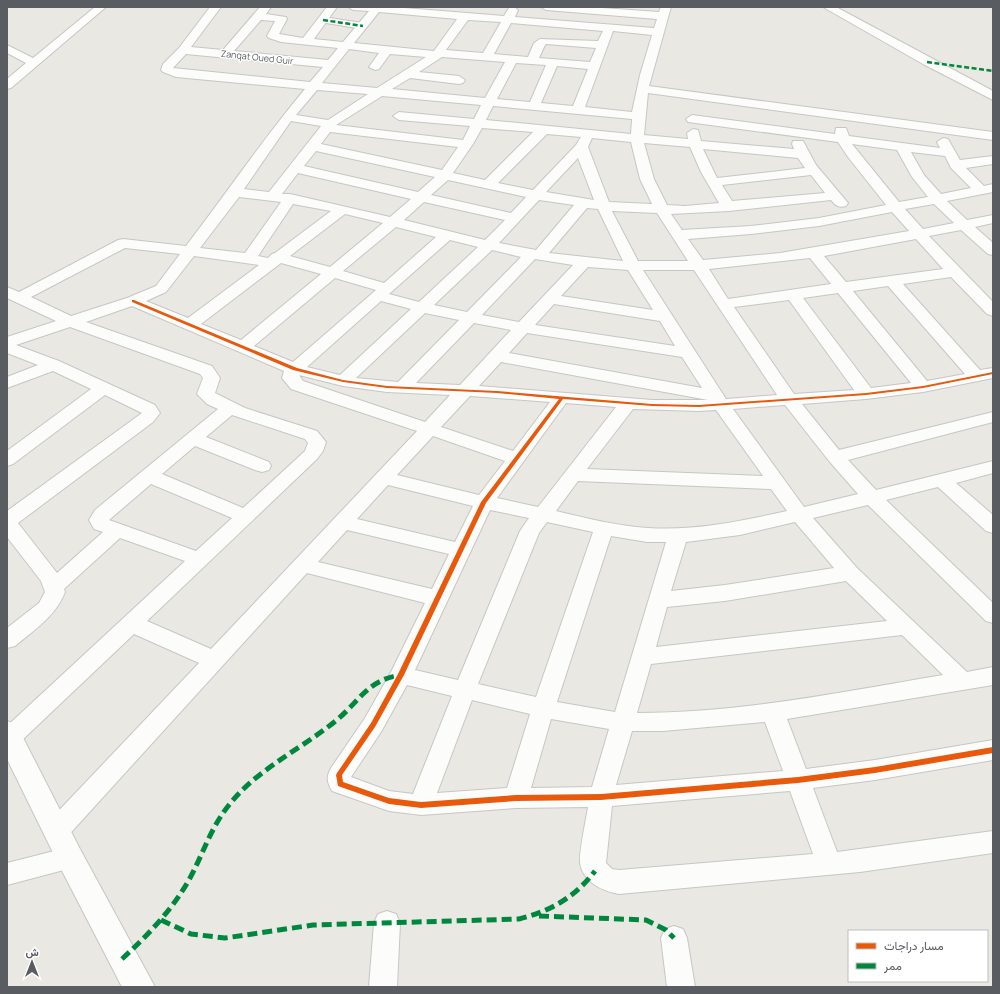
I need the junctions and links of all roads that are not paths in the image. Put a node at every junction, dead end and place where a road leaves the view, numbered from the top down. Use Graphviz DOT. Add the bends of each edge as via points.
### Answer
graph roads {
  1 [pos="101,7"];
  2 [pos="216,7"];
  3 [pos="332,7"];
  4 [pos="354,7"];
  5 [pos="514,7"];
  6 [pos="553,7"];
  7 [pos="828,7"];
  8 [pos="377,8"];
  9 [pos="262,11"];
  10 [pos="665,12"];
  11 [pos="464,16"];
  12 [pos="508,19"];
  13 [pos="323,20"];
  14 [pos="363,26"];
  15 [pos="609,28"];
  16 [pos="660,32"];
  17 [pos="306,42"];
  18 [pos="603,45"];
  19 [pos="346,46"];
  20 [pos="7,48"];
  21 [pos="183,50"];
  22 [pos="387,50"];
  23 [pos="226,54"];
  24 [pos="438,54"];
  25 [pos="472,56"];
  26 [pos="487,57"];
  27 [pos="512,59"];
  28 [pos="532,61"];
  29 [pos="553,62"];
  30 [pos="34,63"];
  31 [pos="331,64"];
  32 [pos="595,66"];
  33 [pos="375,67"];
  34 [pos="408,74"];
  35 [pos="459,80"];
  36 [pos="7,84"];
  37 [pos="314,86"];
  38 [pos="643,89"];
  39 [pos="382,92"];
  40 [pos="427,96"];
  41 [pos="697,96"];
  42 [pos="993,96"];
  43 [pos="450,98"];
  44 [pos="491,102"];
  45 [pos="534,106"];
  46 [pos="578,110"];
  47 [pos="399,116"];
  48 [pos="638,116"];
  49 [pos="841,116"];
  50 [pos="288,117"];
  51 [pos="692,119"];
  52 [pos="478,123"];
  53 [pos="328,126"];
  54 [pos="939,129"];
  55 [pos="543,130"];
  56 [pos="374,133"];
  57 [pos="795,133"];
  58 [pos="993,136"];
  59 [pos="423,139"];
  60 [pos="638,139"];
  61 [pos="844,139"];
  62 [pos="585,141"];
  63 [pos="467,144"];
  64 [pos="696,144"];
  65 [pos="312,146"];
  66 [pos="902,147"];
  67 [pos="948,153"];
  68 [pos="803,154"];
  69 [pos="409,157"];
  70 [pos="993,160"];
  71 [pos="751,164"];
  72 [pos="956,165"];
  73 [pos="295,168"];
  74 [pos="815,171"];
  75 [pos="446,175"];
  76 [pos="714,182"];
  77 [pos="488,185"];
  78 [pos="987,189"];
  79 [pos="236,192"];
  80 [pos="536,195"];
  81 [pos="273,196"];
  82 [pos="835,196"];
  83 [pos="422,197"];
  84 [pos="290,198"];
  85 [pos="937,198"];
  86 [pos="582,203"];
  87 [pos="603,206"];
  88 [pos="729,207"];
  89 [pos="895,208"];
  90 [pos="342,210"];
  91 [pos="663,210"];
  92 [pos="852,216"];
  93 [pos="514,218"];
  94 [pos="993,219"];
  95 [pos="393,222"];
  96 [pos="965,225"];
  97 [pos="920,234"];
  98 [pos="447,235"];
  99 [pos="678,235"];
  100 [pos="490,244"];
  101 [pos="190,250"];
  102 [pos="993,252"];
  103 [pos="814,253"];
  104 [pos="535,255"];
  105 [pos="249,258"];
  106 [pos="273,260"];
  107 [pos="584,262"];
  108 [pos="698,264"];
  109 [pos="633,266"];
  110 [pos="954,272"];
  111 [pos="332,273"];
  112 [pos="892,280"];
  113 [pos="843,288"];
  114 [pos="382,292"];
  115 [pos="13,295"];
  116 [pos="793,295"];
  117 [pos="550,299"];
  118 [pos="133,301"];
  119 [pos="724,304"];
  120 [pos="422,308"];
  121 [pos="993,311"];
  122 [pos="665,317"];
  123 [pos="470,318"];
  124 [pos="69,321"];
  125 [pos="189,325"];
  126 [pos="522,328"];
  127 [pos="7,342"];
  128 [pos="7,347"];
  129 [pos="242,348"];
  130 [pos="688,354"];
  131 [pos="496,356"];
  132 [pos="53,365"];
  133 [pos="295,369"];
  134 [pos="985,375"];
  135 [pos="343,381"];
  136 [pos="7,383"];
  137 [pos="923,387"];
  138 [pos="103,388"];
  139 [pos="402,388"];
  140 [pos="464,390"];
  141 [pos="866,394"];
  142 [pos="562,397"];
  143 [pos="719,400"];
  144 [pos="791,400"];
  145 [pos="628,404"];
  146 [pos="230,408"];
  147 [pos="993,417"];
  148 [pos="428,429"];
  149 [pos="193,439"];
  150 [pos="835,457"];
  151 [pos="516,458"];
  152 [pos="7,460"];
  153 [pos="262,466"];
  154 [pos="993,466"];
  155 [pos="572,475"];
  156 [pos="149,476"];
  157 [pos="383,478"];
  158 [pos="941,480"];
  159 [pos="776,483"];
  160 [pos="872,498"];
  161 [pos="484,502"];
  162 [pos="799,514"];
  163 [pos="541,515"];
  164 [pos="245,516"];
  165 [pos="7,522"];
  166 [pos="342,522"];
  167 [pos="993,526"];
  168 [pos="604,528"];
  169 [pos="117,530"];
  170 [pos="677,537"];
  171 [pos="460,550"];
  172 [pos="199,558"];
  173 [pos="303,565"];
  174 [pos="850,573"];
  175 [pos="54,587"];
  176 [pos="437,598"];
  177 [pos="659,600"];
  178 [pos="993,615"];
  179 [pos="130,623"];
  180 [pos="906,627"];
  181 [pos="7,640"];
  182 [pos="642,657"];
  183 [pos="214,660"];
  184 [pos="401,676"];
  185 [pos="993,676"];
  186 [pos="964,682"];
  187 [pos="465,690"];
  188 [pos="543,709"];
  189 [pos="773,712"];
  190 [pos="623,722"];
  191 [pos="8,734"];
  192 [pos="993,750"];
  193 [pos="798,780"];
  194 [pos="600,797"];
  195 [pos="516,798"];
  196 [pos="421,805"];
  197 [pos="56,831"];
  198 [pos="993,842"];
  199 [pos="70,858"];
  200 [pos="830,863"];
  201 [pos="8,877"];
  202 [pos="387,923"];
  203 [pos="674,938"];
  204 [pos="138,987"];
  205 [pos="383,987"];
  206 [pos="682,987"];
  1 -- 30 [label="street"];
  2 -- 21 [label="street"];
  3 -- 13 [label="street"];
  4 -- 8 [label="street"];
  5 -- 12 [label="street"];
  6 -- 10 [label="street"];
  7 -- 42 [label="street"];
  8 -- 11 [label="street"];
  8 -- 14 [label="street"];
  9 -- 17 [label="street" via="282,18 273,36"];
  9 -- 23 [label="street"];
  10 -- 16 [label="street"];
  11 -- 12 [label="street"];
  11 -- 24 [label="street"];
  12 -- 15 [label="street"];
  12 -- 26 [label="street"];
  13 -- 14 [label="street"];
  13 -- 17 [label="street"];
  14 -- 19 [label="street"];
  15 -- 16 [label="street"];
  15 -- 18 [label="street"];
  16 -- 38 [label="street"];
  17 -- 19 [label="street"];
  18 -- 28 [label="street" via="544,41 540,43"];
  18 -- 32 [label="street"];
  19 -- 22 [label="street"];
  19 -- 31 [label="street"];
  20 -- 30 [label="street"];
  21 -- 23 [label="street, Zanqat Oued Guir"];
  21 -- 37 [label="street" via="167,66 167,70 176,73"];
  22 -- 24 [label="street"];
  22 -- 33 [label="street"];
  23 -- 31 [label="street, Zanqat Oued Guir"];
  24 -- 25 [label="street"];
  24 -- 34 [label="street"];
  25 -- 26 [label="street"];
  25 -- 35 [label="street"];
  26 -- 27 [label="street"];
  27 -- 28 [label="street"];
  27 -- 44 [label="street"];
  28 -- 29 [label="street"];
  29 -- 32 [label="street"];
  29 -- 45 [label="street"];
  30 -- 36 [label="street"];
  31 -- 37 [label="street"];
  32 -- 46 [label="street"];
  34 -- 35 [label="street"];
  34 -- 39 [label="street"];
  35 -- 43 [label="street"];
  37 -- 39 [label="street"];
  37 -- 50 [label="street"];
  38 -- 41 [label="street"];
  38 -- 48 [label="street"];
  39 -- 40 [label="street"];
  39 -- 53 [label="street"];
  40 -- 43 [label="street"];
  40 -- 47 [label="street"];
  41 -- 49 [label="street"];
  41 -- 51 [label="street"];
  43 -- 44 [label="street"];
  44 -- 45 [label="street"];
  44 -- 52 [label="street"];
  45 -- 46 [label="street"];
  46 -- 48 [label="street"];
  47 -- 52 [label="street"];
  47 -- 56 [label="street"];
  48 -- 60 [label="street"];
  49 -- 54 [label="street"];
  49 -- 61 [label="street"];
  50 -- 53 [label="street"];
  50 -- 79 [label="street"];
  51 -- 57 [label="street"];
  51 -- 64 [label="street"];
  52 -- 55 [label="street"];
  52 -- 63 [label="street"];
  53 -- 56 [label="street"];
  53 -- 65 [label="street"];
  54 -- 58 [label="street"];
  54 -- 67 [label="street"];
  55 -- 62 [label="street"];
  55 -- 77 [label="street"];
  56 -- 59 [label="street"];
  57 -- 61 [label="street"];
  57 -- 68 [label="street"];
  59 -- 63 [label="street"];
  59 -- 69 [label="street"];
  60 -- 62 [label="street"];
  60 -- 64 [label="street"];
  60 -- 91 [label="street" via="645,173"];
  61 -- 66 [label="street"];
  61 -- 89 [label="street"];
  62 -- 80 [label="street"];
  62 -- 87 [label="street"];
  63 -- 75 [label="street"];
  64 -- 71 [label="street"];
  64 -- 76 [label="street"];
  65 -- 69 [label="street"];
  65 -- 73 [label="street"];
  66 -- 67 [label="street"];
  66 -- 85 [label="street" via="914,172"];
  67 -- 72 [label="street"];
  68 -- 71 [label="street"];
  68 -- 74 [label="street"];
  69 -- 75 [label="street"];
  70 -- 72 [label="street"];
  71 -- 74 [label="street"];
  71 -- 76 [label="street"];
  72 -- 78 [label="street"];
  73 -- 81 [label="street"];
  73 -- 83 [label="street"];
  74 -- 82 [label="street"];
  75 -- 77 [label="street"];
  75 -- 83 [label="street"];
  76 -- 88 [label="street"];
  77 -- 80 [label="street"];
  78 -- 85 [label="street"];
  79 -- 81 [label="street"];
  79 -- 101 [label="street"];
  80 -- 86 [label="street"];
  80 -- 93 [label="street"];
  81 -- 84 [label="street"];
  82 -- 88 [label="street"];
  82 -- 92 [label="street"];
  83 -- 93 [label="street"];
  83 -- 95 [label="street"];
  84 -- 90 [label="street"];
  84 -- 105 [label="street"];
  85 -- 89 [label="street"];
  85 -- 96 [label="street"];
  86 -- 87 [label="street"];
  86 -- 104 [label="street"];
  87 -- 91 [label="street"];
  87 -- 109 [label="street"];
  88 -- 91 [label="street"];
  89 -- 92 [label="street"];
  89 -- 97 [label="street"];
  90 -- 95 [label="street"];
  90 -- 106 [label="street"];
  91 -- 99 [label="street"];
  92 -- 99 [label="street" via="785,227"];
  93 -- 100 [label="street"];
  94 -- 96 [label="street"];
  95 -- 98 [label="street"];
  95 -- 111 [label="street"];
  96 -- 97 [label="street"];
  96 -- 102 [label="street"];
  97 -- 103 [label="street"];
  97 -- 110 [label="street"];
  98 -- 100 [label="street"];
  98 -- 114 [label="street"];
  99 -- 108 [label="street"];
  100 -- 104 [label="street"];
  100 -- 120 [label="street"];
  101 -- 105 [label="street"];
  101 -- 115 [label="street" via="123,243"];
  101 -- 118 [label="street" via="161,289"];
  103 -- 108 [label="street"];
  103 -- 113 [label="street"];
  104 -- 107 [label="street"];
  104 -- 123 [label="street"];
  105 -- 106 [label="street"];
  106 -- 111 [label="street"];
  106 -- 125 [label="street"];
  107 -- 109 [label="street"];
  107 -- 117 [label="street"];
  108 -- 109 [label="street"];
  108 -- 119 [label="street"];
  109 -- 122 [label="street"];
  110 -- 112 [label="street"];
  110 -- 121 [label="street"];
  111 -- 114 [label="street"];
  111 -- 129 [label="street"];
  112 -- 113 [label="street"];
  112 -- 134 [label="street"];
  113 -- 116 [label="street"];
  113 -- 137 [label="street"];
  114 -- 120 [label="street"];
  114 -- 133 [label="street"];
  115 -- 124 [label="street"];
  116 -- 119 [label="street"];
  116 -- 141 [label="street"];
  117 -- 122 [label="street"];
  117 -- 126 [label="street"];
  118 -- 124 [label="street"];
  118 -- 125 [label="street"];
  119 -- 144 [label="street"];
  120 -- 123 [label="street"];
  120 -- 135 [label="street"];
  122 -- 130 [label="street"];
  123 -- 126 [label="street"];
  123 -- 139 [label="street"];
  124 -- 127 [label="street"];
  124 -- 146 [label="street" via="206,370 212,378 206,394 211,400"];
  125 -- 129 [label="street"];
  126 -- 130 [label="street"];
  126 -- 131 [label="street"];
  128 -- 132 [label="street"];
  129 -- 133 [label="street"];
  130 -- 143 [label="street"];
  131 -- 140 [label="street"];
  131 -- 143 [label="street"];
  132 -- 136 [label="street"];
  132 -- 138 [label="street"];
  133 -- 135 [label="street"];
  133 -- 148 [label="street" via="290,378 297,385"];
  134 -- 137 [label="street"];
  135 -- 139 [label="street"];
  137 -- 141 [label="street"];
  138 -- 152 [label="street"];
  138 -- 165 [label="street" via="149,409 151,413"];
  139 -- 140 [label="street"];
  140 -- 142 [label="street"];
  140 -- 148 [label="street"];
  141 -- 144 [label="street"];
  142 -- 145 [label="street"];
  142 -- 151 [label="street"];
  143 -- 144 [label="street"];
  143 -- 145 [label="street" via="675,406"];
  143 -- 159 [label="street"];
  144 -- 150 [label="street"];
  145 -- 155 [label="street"];
  146 -- 149 [label="street"];
  146 -- 164 [label="street" via="311,435 317,442 314,451"];
  147 -- 150 [label="street"];
  148 -- 151 [label="street"];
  148 -- 157 [label="street"];
  149 -- 153 [label="street"];
  149 -- 156 [label="street"];
  150 -- 160 [label="street"];
  151 -- 161 [label="street"];
  154 -- 158 [label="street"];
  155 -- 159 [label="street"];
  155 -- 163 [label="street"];
  156 -- 164 [label="street"];
  156 -- 169 [label="street" via="99,520 101,524"];
  157 -- 161 [label="street"];
  157 -- 166 [label="street"];
  158 -- 160 [label="street"];
  158 -- 167 [label="street"];
  159 -- 162 [label="street"];
  160 -- 162 [label="street"];
  160 -- 178 [label="street"];
  161 -- 163 [label="street"];
  161 -- 171 [label="street"];
  162 -- 170 [label="street" via="713,533"];
  162 -- 174 [label="street"];
  163 -- 168 [label="street"];
  163 -- 187 [label="street" via="527,537"];
  164 -- 172 [label="street"];
  165 -- 175 [label="street"];
  166 -- 171 [label="street"];
  166 -- 173 [label="street"];
  168 -- 170 [label="street" via="640,535"];
  168 -- 188 [label="street"];
  169 -- 172 [label="street"];
  169 -- 175 [label="street"];
  170 -- 177 [label="street"];
  171 -- 176 [label="street"];
  172 -- 179 [label="street"];
  173 -- 176 [label="street"];
  173 -- 183 [label="street"];
  174 -- 177 [label="street" via="724,593"];
  174 -- 180 [label="street"];
  175 -- 181 [label="street" via="53,598 46,608"];
  176 -- 184 [label="street"];
  177 -- 182 [label="street"];
  179 -- 183 [label="street"];
  179 -- 191 [label="street"];
  180 -- 182 [label="street"];
  180 -- 186 [label="street"];
  182 -- 190 [label="street"];
  183 -- 197 [label="street"];
  184 -- 187 [label="street"];
  184 -- 196 [label="street" via="373,725 338,775 338,780 343,786 390,801"];
  185 -- 186 [label="street"];
  186 -- 189 [label="street"];
  187 -- 188 [label="street"];
  187 -- 196 [label="street"];
  188 -- 190 [label="street"];
  188 -- 195 [label="street"];
  189 -- 190 [label="street" via="662,722"];
  189 -- 193 [label="street"];
  190 -- 194 [label="street"];
  191 -- 197 [label="street"];
  192 -- 193 [label="street"];
  193 -- 194 [label="street"];
  193 -- 200 [label="street"];
  194 -- 195 [label="street"];
  194 -- 200 [label="street" via="592,863 595,871 610,882"];
  195 -- 196 [label="street"];
  197 -- 199 [label="street"];
  198 -- 200 [label="street" via="917,854"];
  199 -- 201 [label="street"];
  199 -- 204 [label="street"];
  202 -- 205 [label="street"];
  203 -- 206 [label="street"];
}
